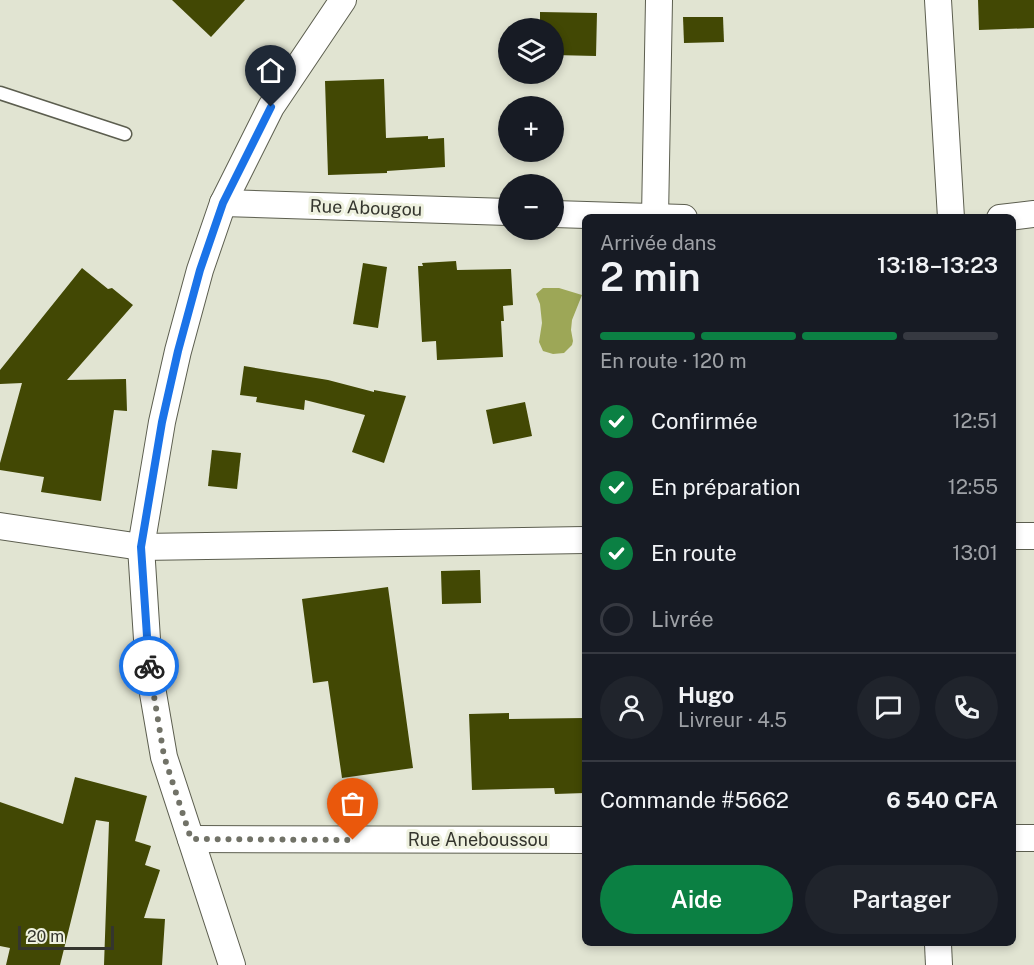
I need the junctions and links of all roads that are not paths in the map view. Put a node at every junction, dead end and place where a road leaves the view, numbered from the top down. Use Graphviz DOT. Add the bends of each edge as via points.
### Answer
graph roads {
  1 [pos="343,0"];
  2 [pos="659,0"];
  3 [pos="938,0"];
  4 [pos="0,93"];
  5 [pos="125,134"];
  6 [pos="223,203"];
  7 [pos="498,212"];
  8 [pos="564,214"];
  9 [pos="655,214"];
  10 [pos="951,214"];
  11 [pos="1034,214"];
  12 [pos="582,215"];
  13 [pos="1016,216"];
  14 [pos="0,526"];
  15 [pos="1016,536"];
  16 [pos="1034,536"];
  17 [pos="582,540"];
  18 [pos="141,547"];
  19 [pos="1016,838"];
  20 [pos="1034,838"];
  21 [pos="191,839"];
  22 [pos="582,840"];
  23 [pos="938,946"];
  24 [pos="232,965"];
  25 [pos="939,965"];
  1 -- 6 [label="street" via="271,107"];
  2 -- 9 [label="street"];
  3 -- 10 [label="street"];
  4 -- 5 [label="lane"];
  6 -- 7 [label="street, Rue Abougou"];
  6 -- 18 [label="street" via="178,351"];
  8 -- 12 [label="street"];
  11 -- 13 [label="street"];
  14 -- 18 [label="street"];
  15 -- 16 [label="street"];
  17 -- 18 [label="street"];
  18 -- 21 [label="street" via="149,670 162,746"];
  19 -- 20 [label="street"];
  21 -- 22 [label="street, Rue Aneboussou"];
  21 -- 24 [label="street"];
  23 -- 25 [label="street"];
}
